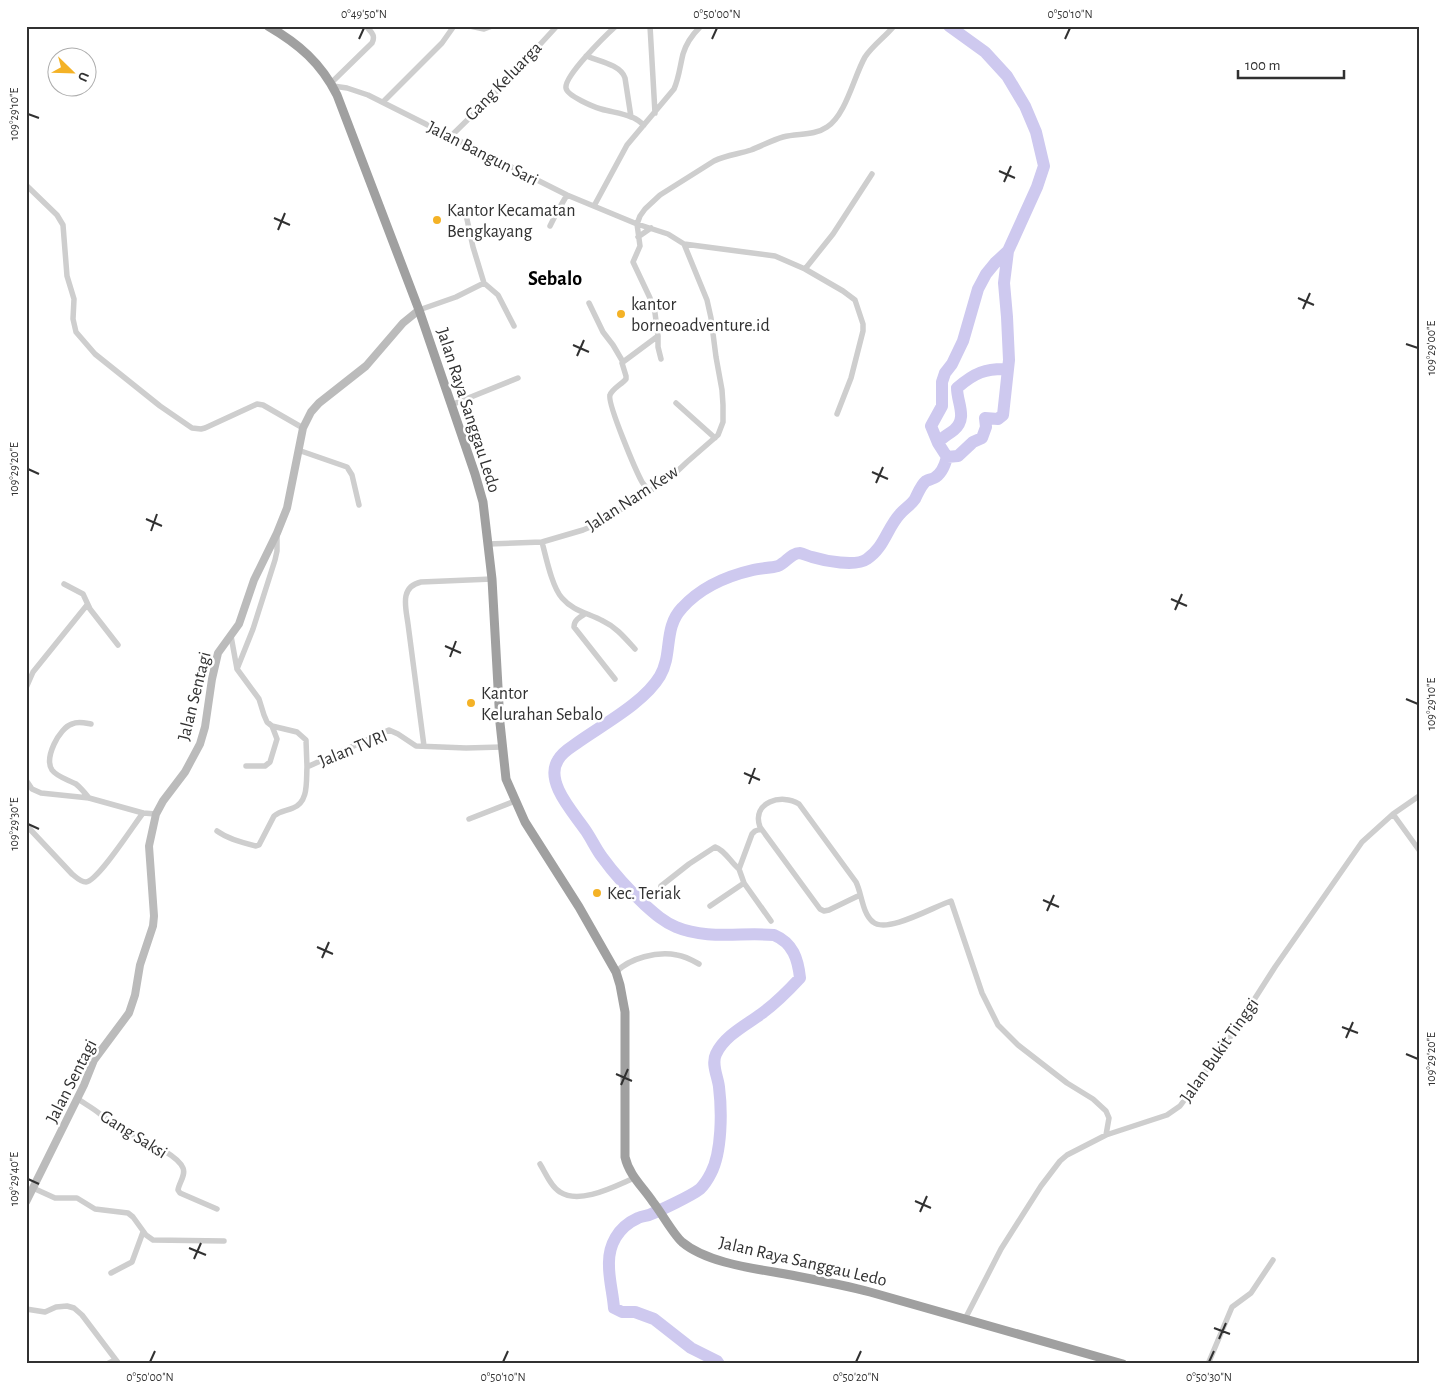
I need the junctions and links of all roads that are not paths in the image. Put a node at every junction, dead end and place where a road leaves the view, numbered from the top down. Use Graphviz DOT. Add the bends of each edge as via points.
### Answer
graph roads {
  1 [pos="268,26"];
  2 [pos="366,26"];
  3 [pos="454,26"];
  4 [pos="470,26"];
  5 [pos="492,26"];
  6 [pos="557,26"];
  7 [pos="616,26"];
  8 [pos="650,26"];
  9 [pos="894,26"];
  10 [pos="700,27"];
  11 [pos="586,56"];
  12 [pos="332,85"];
  13 [pos="384,102"];
  14 [pos="655,114"];
  15 [pos="632,117"];
  16 [pos="644,125"];
  17 [pos="450,137"];
  18 [pos="872,174"];
  19 [pos="26,185"];
  20 [pos="567,195"];
  21 [pos="594,206"];
  22 [pos="465,210"];
  23 [pos="637,224"];
  24 [pos="550,226"];
  25 [pos="651,228"];
  26 [pos="638,237"];
  27 [pos="684,244"];
  28 [pos="805,269"];
  29 [pos="484,283"];
  30 [pos="589,303"];
  31 [pos="419,310"];
  32 [pos="514,326"];
  33 [pos="658,336"];
  34 [pos="661,359"];
  35 [pos="623,362"];
  36 [pos="518,378"];
  37 [pos="676,404"];
  38 [pos="451,405"];
  39 [pos="837,414"];
  40 [pos="303,428"];
  41 [pos="715,438"];
  42 [pos="298,450"];
  43 [pos="649,491"];
  44 [pos="359,505"];
  45 [pos="277,533"];
  46 [pos="542,542"];
  47 [pos="488,544"];
  48 [pos="492,579"];
  49 [pos="64,584"];
  50 [pos="87,605"];
  51 [pos="585,614"];
  52 [pos="231,636"];
  53 [pos="118,645"];
  54 [pos="635,649"];
  55 [pos="237,670"];
  56 [pos="33,672"];
  57 [pos="26,673"];
  58 [pos="614,679"];
  59 [pos="26,688"];
  60 [pos="91,724"];
  61 [pos="272,726"];
  62 [pos="424,746"];
  63 [pos="502,747"];
  64 [pos="246,766"];
  65 [pos="307,767"];
  66 [pos="26,780"];
  67 [pos="1419,796"];
  68 [pos="89,798"];
  69 [pos="515,802"];
  70 [pos="143,813"];
  71 [pos="156,814"];
  72 [pos="1393,814"];
  73 [pos="469,819"];
  74 [pos="26,825"];
  75 [pos="761,829"];
  76 [pos="217,831"];
  77 [pos="1419,850"];
  78 [pos="739,869"];
  79 [pos="744,883"];
  80 [pos="661,886"];
  81 [pos="860,895"];
  82 [pos="710,906"];
  83 [pos="772,921"];
  84 [pos="699,964"];
  85 [pos="616,972"];
  86 [pos="78,1099"];
  87 [pos="1106,1134"];
  88 [pos="540,1164"];
  89 [pos="634,1178"];
  90 [pos="33,1188"];
  91 [pos="26,1202"];
  92 [pos="217,1209"];
  93 [pos="143,1232"];
  94 [pos="224,1241"];
  95 [pos="1272,1260"];
  96 [pos="111,1273"];
  97 [pos="26,1309"];
  98 [pos="965,1319"];
  99 [pos="117,1362"];
  100 [pos="107,1364"];
  101 [pos="1123,1364"];
  102 [pos="1208,1364"];
  1 -- 12 [label="highway, Jalan Raya Sanggau Ledo" via="306,52"];
  2 -- 12 [label="street" via="374,39"];
  3 -- 13 [label="street" via="442,43"];
  4 -- 5 [label="street"];
  6 -- 17 [label="street, Gang Keluarga"];
  7 -- 11 [label="street"];
  8 -- 14 [label="street"];
  9 -- 23 [label="street" via="867,55 841,111 830,126 809,134 782,137 714,161 652,201"];
  10 -- 14 [label="street" via="683,52 675,87"];
  11 -- 15 [label="street" via="624,74"];
  11 -- 15 [label="street" via="568,81 567,91 592,106"];
  12 -- 13 [label="street, Jalan Bangun Sari"];
  12 -- 31 [label="highway, Jalan Raya Sanggau Ledo"];
  13 -- 17 [label="street, Jalan Bangun Sari"];
  14 -- 16 [label="street"];
  15 -- 16 [label="street"];
  16 -- 21 [label="street" via="624,150"];
  17 -- 20 [label="street, Jalan Bangun Sari"];
  18 -- 28 [label="street" via="833,234"];
  19 -- 40 [label="street" via="63,225 67,276 74,299 75,330 95,354 192,428 205,428 257,404"];
  20 -- 21 [label="street, Jalan Bangun Sari"];
  20 -- 24 [label="street"];
  21 -- 23 [label="street, Jalan Bangun Sari"];
  22 -- 29 [label="street"];
  23 -- 25 [label="street, Jalan Bangun Sari"];
  23 -- 26 [label="street"];
  25 -- 26 [label="street"];
  25 -- 27 [label="street, Jalan Bangun Sari"];
  26 -- 33 [label="street" via="640,246 634,262 654,311"];
  27 -- 28 [label="street, Jalan Bangun Sari" via="775,256"];
  27 -- 41 [label="street, Jalan Nam Kew" via="711,318 724,415 721,430"];
  28 -- 39 [label="street, Jalan Bangun Sari" via="855,300 863,324 851,378"];
  29 -- 31 [label="street"];
  29 -- 32 [label="street" via="498,295"];
  30 -- 35 [label="street"];
  31 -- 38 [label="highway, Jalan Raya Sanggau Ledo"];
  31 -- 40 [label="main road, Jalan Sentagi" via="403,323 366,366 319,403"];
  33 -- 34 [label="street"];
  33 -- 35 [label="street"];
  35 -- 43 [label="street" via="626,379 611,392 610,400 631,456"];
  36 -- 38 [label="street"];
  37 -- 41 [label="street"];
  38 -- 47 [label="highway, Jalan Raya Sanggau Ledo" via="482,496"];
  40 -- 42 [label="main road, Jalan Sentagi"];
  41 -- 43 [label="street, Jalan Nam Kew" via="670,478"];
  42 -- 44 [label="street" via="346,467 352,475"];
  42 -- 45 [label="main road, Jalan Sentagi" via="287,508"];
  43 -- 46 [label="street, Jalan Nam Kew" via="596,525"];
  45 -- 52 [label="main road, Jalan Sentagi"];
  45 -- 55 [label="street" via="273,569"];
  46 -- 47 [label="street, Jalan Nam Kew"];
  46 -- 51 [label="street" via="558,593"];
  47 -- 48 [label="highway, Jalan Raya Sanggau Ledo"];
  48 -- 62 [label="street" via="421,582 413,584 406,593"];
  48 -- 63 [label="highway, Jalan Raya Sanggau Ledo"];
  49 -- 50 [label="street" via="81,593"];
  50 -- 53 [label="street"];
  50 -- 56 [label="street"];
  51 -- 54 [label="street" via="614,628"];
  51 -- 58 [label="street" via="577,619 574,627"];
  52 -- 55 [label="street"];
  52 -- 71 [label="main road, Jalan Sentagi" via="218,653 200,744"];
  55 -- 61 [label="street" via="254,691 265,718"];
  56 -- 57 [label="street"];
  56 -- 59 [label="street"];
  60 -- 68 [label="street" via="76,722 63,730 50,761 54,772 75,784"];
  61 -- 64 [label="street" via="277,739 270,762 265,766"];
  61 -- 65 [label="street, Jalan TVRI" via="297,732 306,740"];
  62 -- 63 [label="street, Jalan TVRI"];
  62 -- 65 [label="street, Jalan TVRI" via="413,745 389,730"];
  63 -- 69 [label="highway, Jalan Raya Sanggau Ledo" via="506,779"];
  65 -- 76 [label="street" via="302,801 274,816 259,845 226,837"];
  66 -- 68 [label="street" via="32,789 41,792"];
  67 -- 72 [label="street, Jalan Bukit Tinggi"];
  68 -- 70 [label="street"];
  69 -- 73 [label="street"];
  69 -- 85 [label="highway, Jalan Raya Sanggau Ledo"];
  70 -- 71 [label="street"];
  70 -- 74 [label="street" via="103,868 86,882 72,874"];
  71 -- 86 [label="main road, Jalan Sentagi" via="149,846 153,926 140,965 135,995 129,1013 94,1060"];
  72 -- 77 [label="street"];
  72 -- 87 [label="street, Jalan Bukit Tinggi" via="1357,849 1180,1106 1167,1115"];
  75 -- 78 [label="street" via="752,834"];
  75 -- 81 [label="street" via="823,910"];
  75 -- 81 [label="street" via="757,818 763,806 777,800 797,803 856,882"];
  78 -- 79 [label="street"];
  78 -- 80 [label="street" via="720,849 715,848"];
  79 -- 82 [label="street"];
  79 -- 83 [label="street"];
  81 -- 87 [label="street" via="871,920 882,925 898,923 951,900 982,993 998,1025 1060,1078 1106,1111 1109,1118"];
  84 -- 85 [label="street" via="680,955 652,955 628,962"];
  85 -- 89 [label="highway, Jalan Raya Sanggau Ledo" via="624,1007 625,1157"];
  86 -- 90 [label="main road, Jalan Sentagi"];
  86 -- 92 [label="street, Gang Saksi" via="115,1126 169,1154 184,1170 180,1193"];
  87 -- 98 [label="street, Jalan Bukit Tinggi" via="1067,1155 1055,1166 1001,1249"];
  88 -- 89 [label="street" via="557,1190 575,1196 589,1195"];
  89 -- 98 [label="highway, Jalan Raya Sanggau Ledo" via="679,1238 688,1246 721,1261 835,1283"];
  90 -- 91 [label="main road, Jalan Sentagi"];
  90 -- 93 [label="street" via="56,1198 77,1198 95,1209 128,1213"];
  93 -- 94 [label="street" via="156,1240"];
  93 -- 96 [label="street" via="132,1262"];
  95 -- 102 [label="street" via="1251,1293 1232,1307"];
  97 -- 99 [label="street" via="46,1312 60,1306 74,1308"];
  98 -- 101 [label="highway, Jalan Raya Sanggau Ledo"];
  99 -- 100 [label="street"];
}
